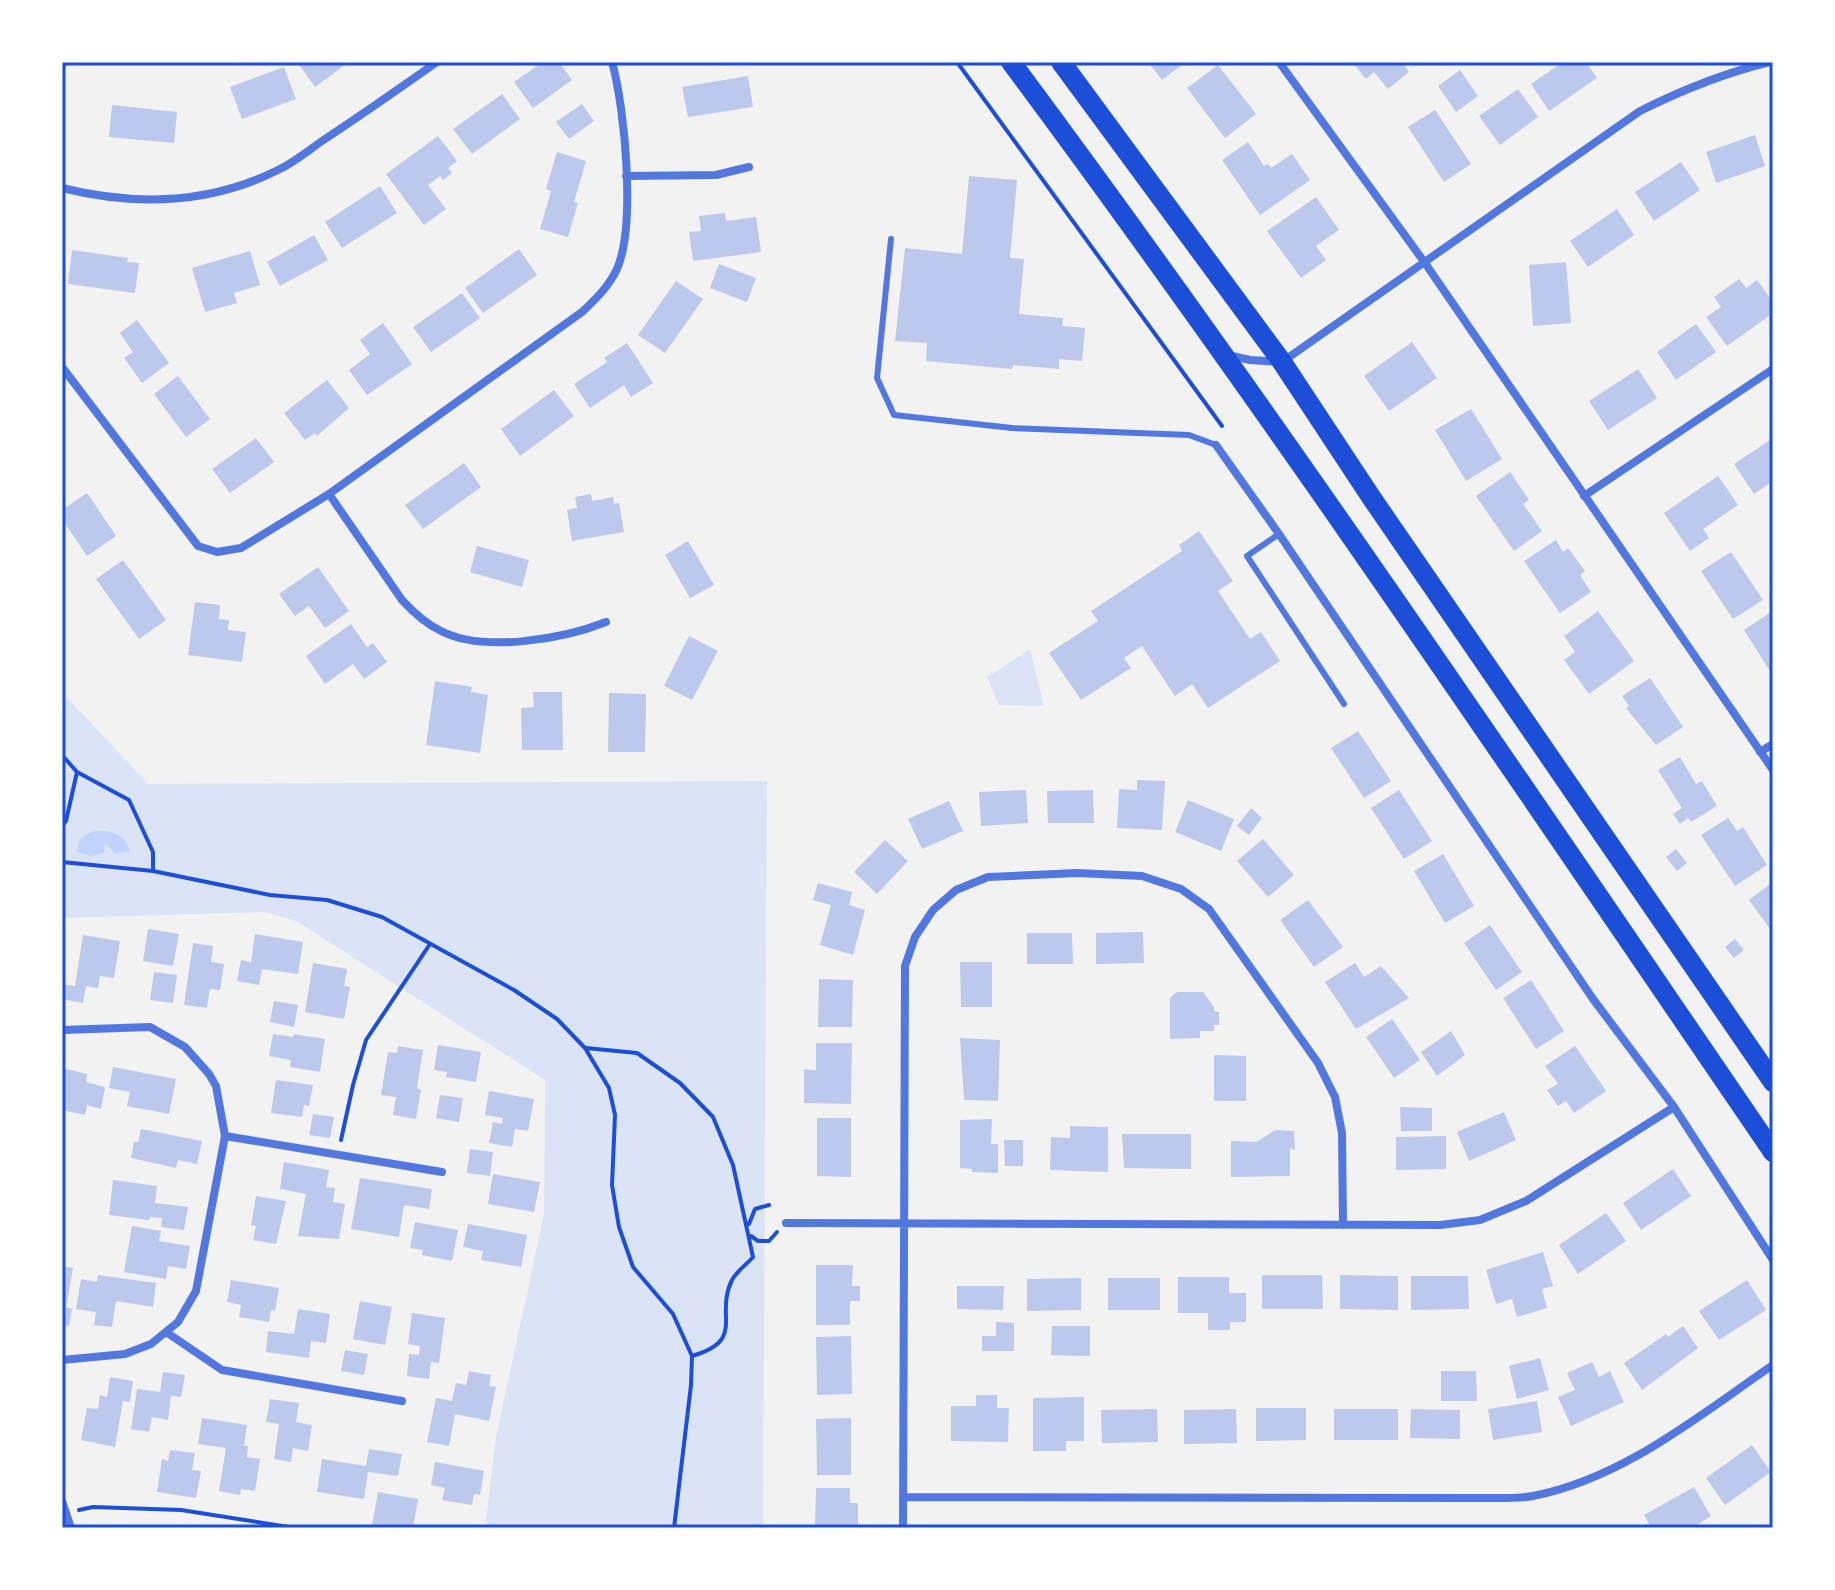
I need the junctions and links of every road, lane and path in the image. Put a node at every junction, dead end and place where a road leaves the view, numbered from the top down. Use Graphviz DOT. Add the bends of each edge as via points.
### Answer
graph roads {
  1 [pos="437,62"];
  2 [pos="612,62"];
  3 [pos="957,62"];
  4 [pos="1011,62"];
  5 [pos="1061,62"];
  6 [pos="1279,62"];
  7 [pos="1770,62"];
  8 [pos="749,167"];
  9 [pos="626,176"];
  10 [pos="62,188"];
  11 [pos="891,239"];
  12 [pos="1425,263"];
  13 [pos="1222,354"];
  14 [pos="1282,362"];
  15 [pos="62,367"];
  16 [pos="1773,369"];
  17 [pos="1222,426"];
  18 [pos="1216,445"];
  19 [pos="329,494"];
  20 [pos="1584,496"];
  21 [pos="1279,534"];
  22 [pos="606,622"];
  23 [pos="1344,704"];
  24 [pos="1773,744"];
  25 [pos="1760,752"];
  26 [pos="62,755"];
  27 [pos="1773,770"];
  28 [pos="77,772"];
  29 [pos="62,826"];
  30 [pos="62,862"];
  31 [pos="153,871"];
  32 [pos="430,944"];
  33 [pos="62,1030"];
  34 [pos="585,1048"];
  35 [pos="1773,1082"];
  36 [pos="1674,1107"];
  37 [pos="225,1136"];
  38 [pos="1773,1152"];
  39 [pos="338,1154"];
  40 [pos="442,1172"];
  41 [pos="769,1205"];
  42 [pos="786,1223"];
  43 [pos="906,1224"];
  44 [pos="1343,1225"];
  45 [pos="749,1234"];
  46 [pos="1773,1260"];
  47 [pos="166,1332"];
  48 [pos="692,1356"];
  49 [pos="62,1360"];
  50 [pos="1773,1365"];
  51 [pos="402,1401"];
  52 [pos="903,1497"];
  53 [pos="62,1501"];
  54 [pos="67,1512"];
  55 [pos="71,1528"];
  56 [pos="295,1528"];
  57 [pos="674,1528"];
  58 [pos="903,1528"];
  1 -- 10 [label="street" via="280,169 226,190 139,201"];
  2 -- 9 [label="street" via="621,96"];
  3 -- 17 [label="path"];
  4 -- 13 [label="highway"];
  5 -- 14 [label="highway"];
  6 -- 12 [label="street"];
  7 -- 12 [label="street" via="1734,70 1640,111"];
  8 -- 9 [label="street" via="716,175"];
  9 -- 19 [label="street" via="626,231 618,266 605,289 582,312"];
  11 -- 18 [label="lane" via="877,378 894,415 1012,428 1189,435"];
  12 -- 14 [label="street"];
  12 -- 20 [label="street"];
  13 -- 14 [label="street"];
  13 -- 38 [label="highway"];
  14 -- 35 [label="highway"];
  15 -- 19 [label="street" via="198,546 217,552 241,548"];
  16 -- 20 [label="street"];
  18 -- 21 [label="street"];
  19 -- 22 [label="street" via="402,600 441,632 471,641 548,640"];
  20 -- 25 [label="street"];
  21 -- 23 [label="lane" via="1247,556"];
  21 -- 36 [label="street" via="1593,999"];
  24 -- 25 [label="street"];
  25 -- 27 [label="street"];
  26 -- 28 [label="path"];
  28 -- 29 [label="path"];
  28 -- 31 [label="path" via="129,800 153,852"];
  30 -- 31 [label="path"];
  31 -- 32 [label="path" via="270,895 327,900 382,917"];
  32 -- 34 [label="path" via="524,996"];
  32 -- 39 [label="path" via="366,1040"];
  33 -- 37 [label="street" via="150,1027 185,1047 216,1086"];
  34 -- 45 [label="path" via="637,1053 680,1083 713,1117 733,1165"];
  34 -- 48 [label="path" via="609,1088 615,1115 612,1185 619,1227 633,1267 673,1314"];
  36 -- 44 [label="street" via="1526,1201 1480,1220"];
  36 -- 46 [label="street"];
  37 -- 39 [label="street"];
  37 -- 47 [label="street" via="196,1291"];
  39 -- 40 [label="street"];
  41 -- 45 [label="path" via="755,1209"];
  42 -- 43 [label="street"];
  42 -- 45 [label="path" via="769,1241"];
  43 -- 44 [label="street"];
  43 -- 44 [label="street" via="905,966 915,937 933,910 956,890 988,877 1077,873 1142,876 1181,889 1209,909 1318,1063 1335,1097 1342,1133"];
  43 -- 52 [label="street"];
  45 -- 48 [label="path" via="753,1257 732,1279 722,1340"];
  47 -- 49 [label="street" via="125,1354"];
  47 -- 51 [label="street" via="222,1370"];
  48 -- 57 [label="path"];
  50 -- 52 [label="street" via="1636,1458 1532,1496"];
  52 -- 58 [label="street"];
  53 -- 54 [label="street"];
  54 -- 55 [label="street"];
  54 -- 56 [label="path" via="93,1507 181,1510"];
}
